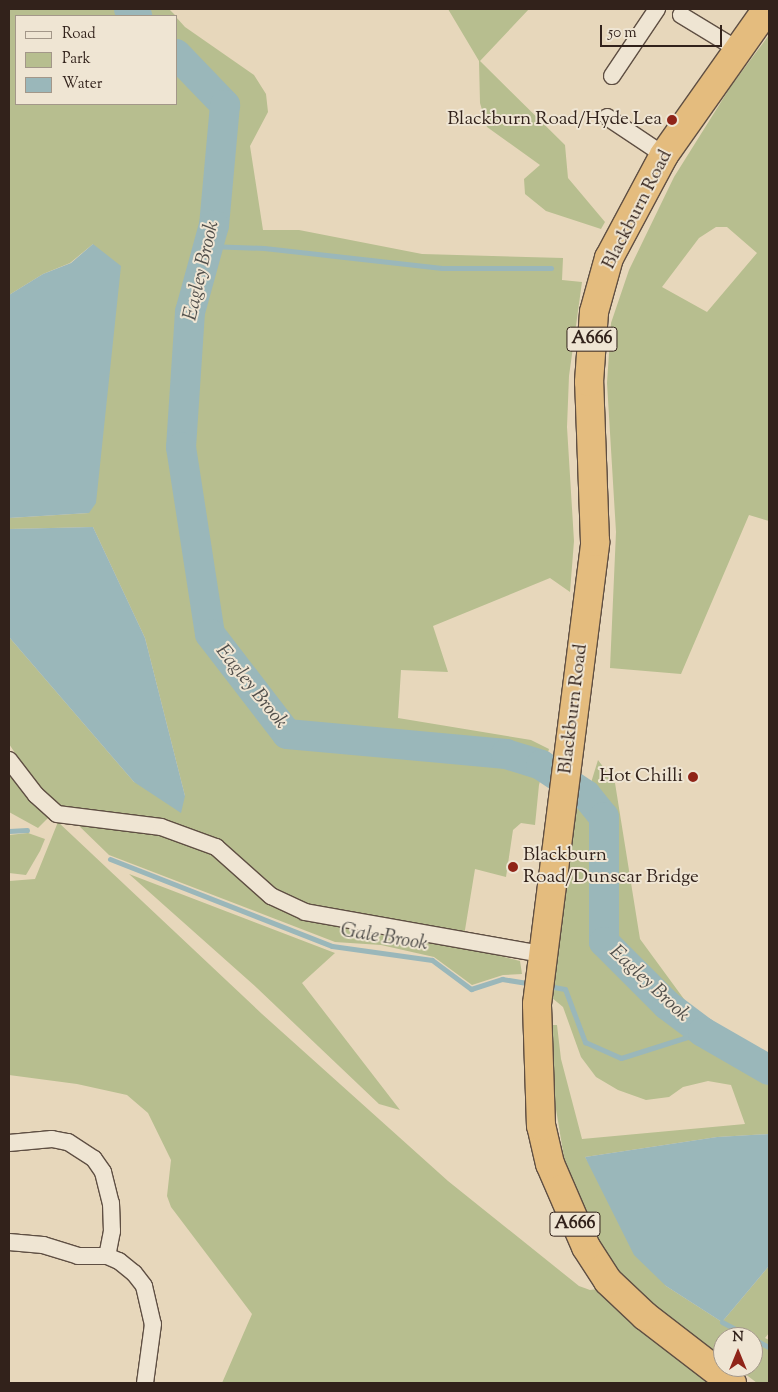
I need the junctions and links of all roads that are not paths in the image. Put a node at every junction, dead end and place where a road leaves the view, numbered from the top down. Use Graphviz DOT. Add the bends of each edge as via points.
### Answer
graph roads {
  1 [pos="657,9"];
  2 [pos="767,9"];
  3 [pos="681,15"];
  4 [pos="737,49"];
  5 [pos="612,76"];
  6 [pos="606,117"];
  7 [pos="664,155"];
  8 [pos="9,760"];
  9 [pos="540,960"];
  10 [pos="10,1138"];
  11 [pos="9,1242"];
  12 [pos="107,1256"];
  13 [pos="145,1383"];
  14 [pos="732,1383"];
  1 -- 5 [label="street"];
  2 -- 4 [label="highway, Blackburn Road / A666"];
  3 -- 4 [label="street"];
  4 -- 7 [label="highway, Blackburn Road / A666"];
  6 -- 7 [label="street"];
  7 -- 9 [label="highway, Blackburn Road / A666" via="610,258 594,312 590,382 595,542"];
  8 -- 9 [label="street" via="36,795 57,814 161,827 216,846 271,896 305,912"];
  9 -- 14 [label="highway, Blackburn Road / A666" via="537,1004 541,1126 553,1172 586,1247 608,1282 645,1316"];
  10 -- 12 [label="street" via="68,1142 94,1159 103,1172 111,1203 112,1232"];
  11 -- 12 [label="street" via="43,1245 78,1256"];
  12 -- 13 [label="street" via="134,1273 144,1286 151,1309 152,1339"];
}
